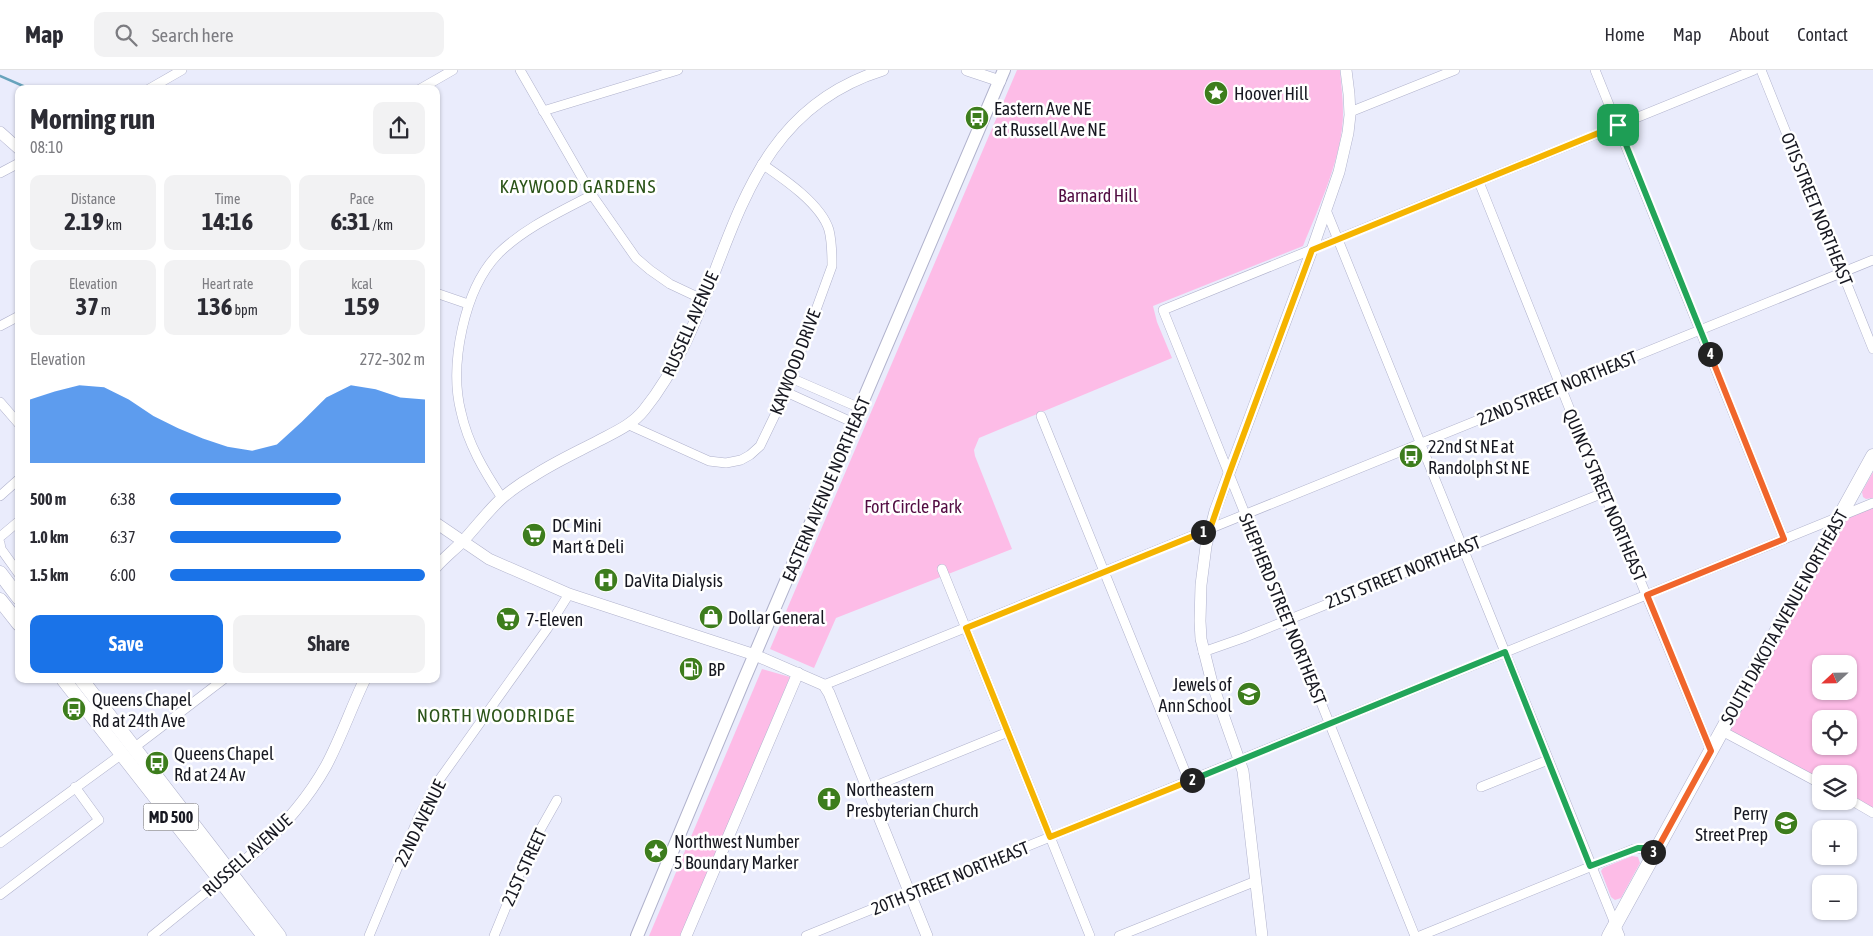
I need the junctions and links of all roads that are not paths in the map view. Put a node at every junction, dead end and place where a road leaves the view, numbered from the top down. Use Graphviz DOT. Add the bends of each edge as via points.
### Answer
graph roads {
  1 [pos="182,70"];
  2 [pos="453,70"];
  3 [pos="520,70"];
  4 [pos="678,70"];
  5 [pos="880,70"];
  6 [pos="967,70"];
  7 [pos="1346,70"];
  8 [pos="1455,70"];
  9 [pos="1595,70"];
  10 [pos="1754,70"];
  11 [pos="1761,70"];
  12 [pos="1002,76"];
  13 [pos="156,85"];
  14 [pos="427,85"];
  15 [pos="543,111"];
  16 [pos="1350,112"];
  17 [pos="1618,125"];
  18 [pos="0,132"];
  19 [pos="15,145"];
  20 [pos="762,164"];
  21 [pos="15,165"];
  22 [pos="0,173"];
  23 [pos="1479,182"];
  24 [pos="592,195"];
  25 [pos="1326,210"];
  26 [pos="1338,239"];
  27 [pos="1312,250"];
  28 [pos="1873,260"];
  29 [pos="1843,273"];
  30 [pos="440,294"];
  31 [pos="704,300"];
  32 [pos="468,304"];
  33 [pos="15,318"];
  34 [pos="0,326"];
  35 [pos="1700,330"];
  36 [pos="1873,348"];
  37 [pos="791,378"];
  38 [pos="1561,387"];
  39 [pos="786,392"];
  40 [pos="0,402"];
  41 [pos="860,408"];
  42 [pos="1041,416"];
  43 [pos="15,419"];
  44 [pos="854,423"];
  45 [pos="629,425"];
  46 [pos="1421,444"];
  47 [pos="1873,456"];
  48 [pos="1229,474"];
  49 [pos="15,483"];
  50 [pos="1603,493"];
  51 [pos="0,496"];
  52 [pos="502,498"];
  53 [pos="1873,503"];
  54 [pos="1245,515"];
  55 [pos="1839,517"];
  56 [pos="15,524"];
  57 [pos="440,526"];
  58 [pos="1210,529"];
  59 [pos="0,537"];
  60 [pos="1784,539"];
  61 [pos="463,541"];
  62 [pos="0,543"];
  63 [pos="1463,548"];
  64 [pos="440,564"];
  65 [pos="15,569"];
  66 [pos="942,569"];
  67 [pos="1104,572"];
  68 [pos="0,573"];
  69 [pos="15,593"];
  70 [pos="569,594"];
  71 [pos="1647,595"];
  72 [pos="0,600"];
  73 [pos="15,619"];
  74 [pos="1287,620"];
  75 [pos="966,628"];
  76 [pos="1203,652"];
  77 [pos="1505,652"];
  78 [pos="754,655"];
  79 [pos="798,673"];
  80 [pos="66,683"];
  81 [pos="84,683"];
  82 [pos="219,683"];
  83 [pos="362,683"];
  84 [pos="824,685"];
  85 [pos="1329,724"];
  86 [pos="1722,731"];
  87 [pos="1008,732"];
  88 [pos="135,747"];
  89 [pos="1711,751"];
  90 [pos="122,754"];
  91 [pos="1240,760"];
  92 [pos="1548,760"];
  93 [pos="148,764"];
  94 [pos="1812,779"];
  95 [pos="1189,781"];
  96 [pos="75,787"];
  97 [pos="1481,787"];
  98 [pos="868,789"];
  99 [pos="558,800"];
  100 [pos="1857,804"];
  101 [pos="1873,813"];
  102 [pos="1050,837"];
  103 [pos="0,843"];
  104 [pos="1655,853"];
  105 [pos="1590,866"];
  106 [pos="226,876"];
  107 [pos="1256,881"];
  108 [pos="910,894"];
  109 [pos="0,895"];
  110 [pos="1615,932"];
  111 [pos="152,936"];
  112 [pos="264,936"];
  113 [pos="278,936"];
  114 [pos="369,936"];
  115 [pos="494,936"];
  116 [pos="637,936"];
  117 [pos="686,936"];
  118 [pos="806,936"];
  119 [pos="927,936"];
  120 [pos="1090,936"];
  121 [pos="1119,936"];
  122 [pos="1262,936"];
  123 [pos="1415,936"];
  124 [pos="1420,936"];
  1 -- 13 [label="street"];
  2 -- 14 [label="street"];
  3 -- 15 [label="street"];
  4 -- 15 [label="street"];
  5 -- 20 [label="street, RUSSELL AVENUE" via="848,83 808,110 776,143"];
  6 -- 12 [label="street"];
  7 -- 16 [label="street"];
  8 -- 16 [label="street"];
  9 -- 17 [label="street"];
  10 -- 17 [label="street"];
  11 -- 29 [label="street, OTIS STREET NORTHEAST"];
  12 -- 41 [label="main road, EASTERN AVENUE NORTHEAST"];
  15 -- 24 [label="street"];
  16 -- 25 [label="street" via="1344,152"];
  17 -- 23 [label="street"];
  17 -- 35 [label="street"];
  18 -- 19 [label="street"];
  20 -- 31 [label="street, RUSSELL AVENUE" via="714,268"];
  20 -- 37 [label="street, KAYWOOD DRIVE" via="796,188 820,213 829,229 832,247 832,266"];
  21 -- 22 [label="street"];
  23 -- 26 [label="street"];
  23 -- 38 [label="street, QUINCY STREET NORTHEAST"];
  24 -- 31 [label="street" via="636,258 670,284"];
  24 -- 32 [label="street" via="539,223 497,255 481,276"];
  25 -- 26 [label="street"];
  25 -- 27 [label="street"];
  26 -- 27 [label="street"];
  26 -- 46 [label="street"];
  27 -- 48 [label="street"];
  27 -- 48 [label="street, SHEPHERD STREET NORTHEAST" via="1163,310"];
  28 -- 29 [label="street, 22ND STREET NORTHEAST"];
  29 -- 35 [label="street, 22ND STREET NORTHEAST"];
  29 -- 36 [label="street, OTIS STREET NORTHEAST"];
  30 -- 32 [label="street"];
  31 -- 45 [label="street, RUSSELL AVENUE" via="680,354 657,393"];
  32 -- 52 [label="street" via="457,382 460,411 474,453"];
  33 -- 34 [label="street"];
  35 -- 38 [label="street, 22ND STREET NORTHEAST"];
  35 -- 60 [label="street"];
  37 -- 39 [label="street, KAYWOOD DRIVE"];
  37 -- 41 [label="street"];
  38 -- 46 [label="street, 22ND STREET NORTHEAST"];
  38 -- 50 [label="street, QUINCY STREET NORTHEAST"];
  39 -- 44 [label="street"];
  39 -- 45 [label="street, KAYWOOD DRIVE" via="760,446 742,460 726,463 709,461"];
  40 -- 43 [label="street"];
  41 -- 44 [label="main road, EASTERN AVENUE NORTHEAST"];
  42 -- 67 [label="street"];
  44 -- 78 [label="main road, EASTERN AVENUE NORTHEAST"];
  45 -- 52 [label="street, RUSSELL AVENUE" via="536,474"];
  46 -- 54 [label="street, 22ND STREET NORTHEAST"];
  46 -- 63 [label="street"];
  47 -- 55 [label="main road, SOUTH DAKOTA AVENUE NORTHEAST"];
  48 -- 54 [label="street, SHEPHERD STREET NORTHEAST"];
  48 -- 58 [label="street"];
  49 -- 51 [label="street"];
  50 -- 63 [label="street, 21ST STREET NORTHEAST"];
  50 -- 71 [label="street, QUINCY STREET NORTHEAST"];
  52 -- 61 [label="street, RUSSELL AVENUE"];
  53 -- 55 [label="street, 20TH STREET NORTHEAST"];
  54 -- 58 [label="street, 22ND STREET NORTHEAST"];
  54 -- 74 [label="street, SHEPHERD STREET NORTHEAST"];
  55 -- 60 [label="street, 20TH STREET NORTHEAST"];
  55 -- 86 [label="main road, SOUTH DAKOTA AVENUE NORTHEAST"];
  56 -- 59 [label="street"];
  57 -- 61 [label="street"];
  58 -- 67 [label="street, 22ND STREET NORTHEAST"];
  58 -- 76 [label="street" via="1200,609"];
  60 -- 71 [label="street, 20TH STREET NORTHEAST"];
  61 -- 64 [label="street, RUSSELL AVENUE"];
  61 -- 70 [label="street" via="489,559"];
  62 -- 65 [label="street" via="1,550"];
  63 -- 74 [label="street, 21ST STREET NORTHEAST"];
  63 -- 77 [label="street"];
  66 -- 75 [label="street"];
  67 -- 75 [label="street, 22ND STREET NORTHEAST"];
  67 -- 95 [label="street"];
  68 -- 69 [label="main road"];
  70 -- 78 [label="street"];
  70 -- 114 [label="street, 22ND AVENUE" via="437,783 419,816"];
  71 -- 77 [label="street, 20TH STREET NORTHEAST"];
  71 -- 89 [label="street, QUINCY STREET NORTHEAST"];
  72 -- 73 [label="main road"];
  74 -- 76 [label="street, 21ST STREET NORTHEAST"];
  74 -- 85 [label="street, SHEPHERD STREET NORTHEAST"];
  75 -- 84 [label="street, 22ND STREET NORTHEAST"];
  75 -- 87 [label="street"];
  76 -- 91 [label="street"];
  77 -- 85 [label="street, 20TH STREET NORTHEAST"];
  77 -- 92 [label="street"];
  78 -- 79 [label="street"];
  78 -- 116 [label="main road, EASTERN AVENUE NORTHEAST"];
  79 -- 84 [label="street"];
  79 -- 117 [label="street"];
  80 -- 90 [label="main road, MD 500"];
  81 -- 88 [label="main road, MD 500"];
  82 -- 88 [label="street"];
  83 -- 106 [label="street, RUSSELL AVENUE" via="341,735 298,809 272,837"];
  84 -- 98 [label="street"];
  85 -- 91 [label="street, 20TH STREET NORTHEAST"];
  85 -- 123 [label="street, SHEPHERD STREET NORTHEAST"];
  86 -- 89 [label="main road, SOUTH DAKOTA AVENUE NORTHEAST"];
  86 -- 94 [label="street"];
  87 -- 98 [label="street"];
  87 -- 102 [label="street"];
  88 -- 93 [label="main road, MD 500"];
  89 -- 104 [label="main road, SOUTH DAKOTA AVENUE NORTHEAST"];
  90 -- 93 [label="main road" via="132,754"];
  90 -- 96 [label="street"];
  90 -- 106 [label="main road, MD 500"];
  91 -- 95 [label="street, 20TH STREET NORTHEAST"];
  91 -- 107 [label="street"];
  92 -- 97 [label="street"];
  92 -- 105 [label="street"];
  93 -- 106 [label="main road, MD 500"];
  95 -- 102 [label="street, 20TH STREET NORTHEAST"];
  96 -- 103 [label="street"];
  96 -- 109 [label="street" via="99,820"];
  98 -- 108 [label="street"];
  99 -- 115 [label="street, 21ST STREET" via="531,846"];
  100 -- 101 [label="street"];
  102 -- 108 [label="street, 20TH STREET NORTHEAST"];
  102 -- 120 [label="street"];
  104 -- 105 [label="street" via="1638,848"];
  104 -- 110 [label="main road, SOUTH DAKOTA AVENUE NORTHEAST"];
  105 -- 110 [label="street"];
  105 -- 124 [label="street"];
  106 -- 111 [label="street, RUSSELL AVENUE"];
  106 -- 112 [label="main road, MD 500"];
  106 -- 113 [label="main road, MD 500"];
  107 -- 121 [label="street"];
  107 -- 122 [label="street"];
  108 -- 118 [label="street, 20TH STREET NORTHEAST"];
  108 -- 119 [label="street"];
}
